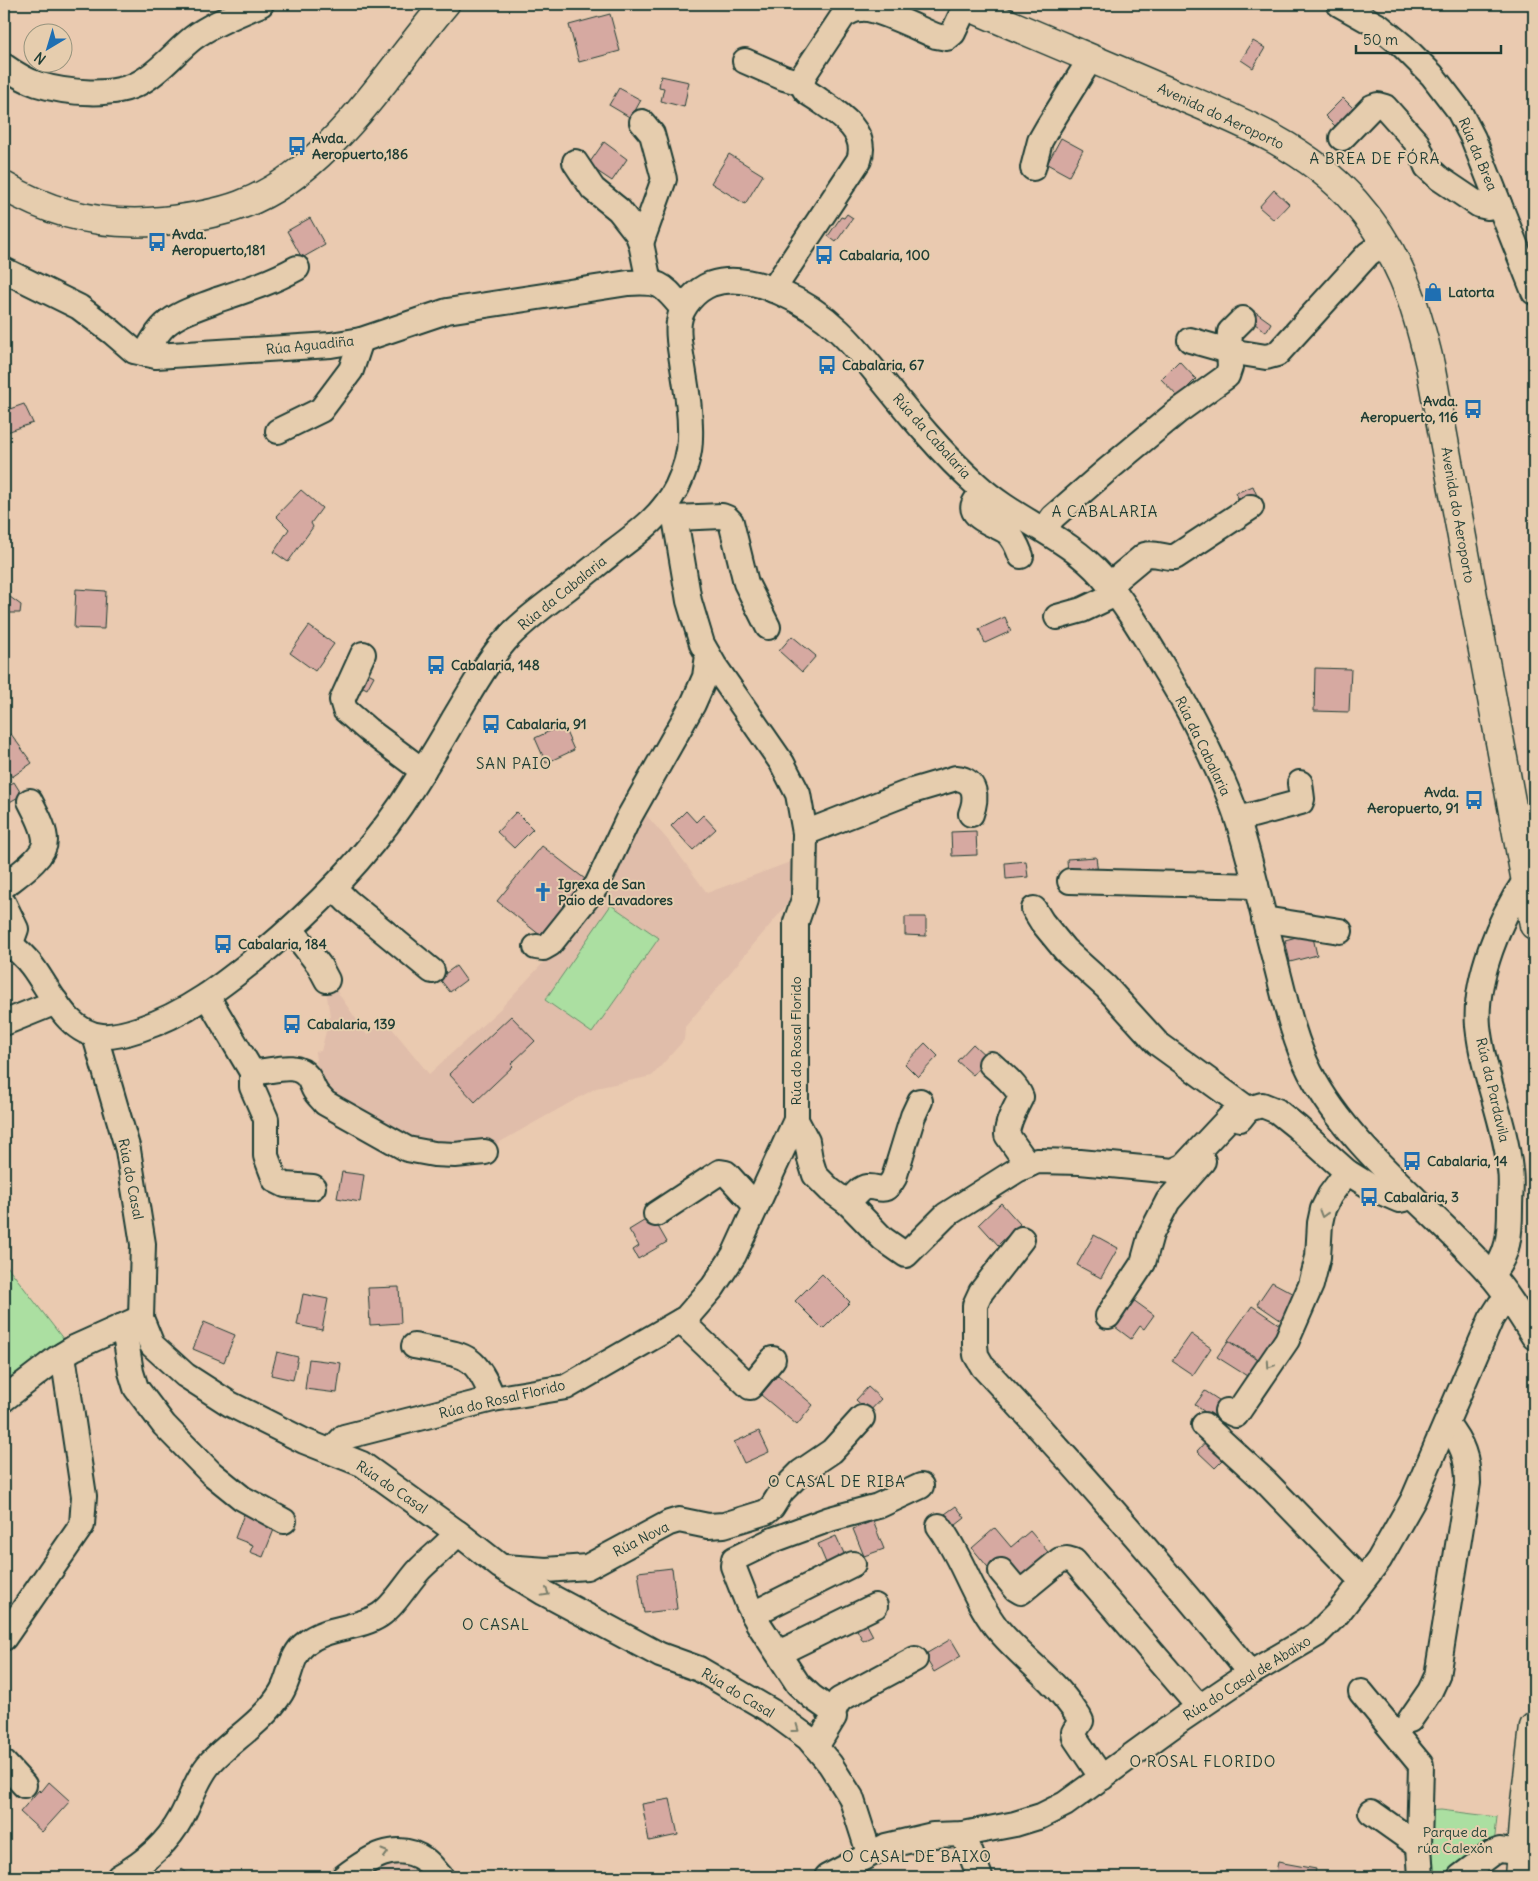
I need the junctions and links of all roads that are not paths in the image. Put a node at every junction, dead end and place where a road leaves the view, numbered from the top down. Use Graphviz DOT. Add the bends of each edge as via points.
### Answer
graph roads {
  1 [pos="261,4"];
  2 [pos="445,4"];
  3 [pos="964,4"];
  4 [pos="1339,4"];
  5 [pos="1091,58"];
  6 [pos="744,61"];
  7 [pos="4,66"];
  8 [pos="802,83"];
  9 [pos="642,122"];
  10 [pos="1342,138"];
  11 [pos="575,162"];
  12 [pos="1033,168"];
  13 [pos="4,186"];
  14 [pos="1499,204"];
  15 [pos="1385,242"];
  16 [pos="641,243"];
  17 [pos="297,268"];
  18 [pos="4,270"];
  19 [pos="649,282"];
  20 [pos="773,290"];
  21 [pos="1534,292"];
  22 [pos="683,309"];
  23 [pos="1243,319"];
  24 [pos="361,340"];
  25 [pos="1190,340"];
  26 [pos="1229,351"];
  27 [pos="145,354"];
  28 [pos="278,431"];
  29 [pos="984,491"];
  30 [pos="1251,506"];
  31 [pos="670,512"];
  32 [pos="1044,530"];
  33 [pos="1021,556"];
  34 [pos="1112,589"];
  35 [pos="1057,618"];
  36 [pos="768,627"];
  37 [pos="363,654"];
  38 [pos="708,655"];
  39 [pos="423,771"];
  40 [pos="1300,783"];
  41 [pos="30,801"];
  42 [pos="971,814"];
  43 [pos="1238,819"];
  44 [pos="1534,829"];
  45 [pos="805,833"];
  46 [pos="1520,851"];
  47 [pos="1525,880"];
  48 [pos="1070,881"];
  49 [pos="4,886"];
  50 [pos="1256,886"];
  51 [pos="334,888"];
  52 [pos="4,904"];
  53 [pos="1034,908"];
  54 [pos="1264,919"];
  55 [pos="1534,925"];
  56 [pos="291,929"];
  57 [pos="1340,931"];
  58 [pos="7,941"];
  59 [pos="536,947"];
  60 [pos="432,971"];
  61 [pos="327,980"];
  62 [pos="207,996"];
  63 [pos="56,1002"];
  64 [pos="4,1023"];
  65 [pos="95,1036"];
  66 [pos="991,1064"];
  67 [pos="252,1072"];
  68 [pos="920,1101"];
  69 [pos="1248,1109"];
  70 [pos="796,1120"];
  71 [pos="485,1152"];
  72 [pos="1028,1165"];
  73 [pos="1348,1172"];
  74 [pos="313,1187"];
  75 [pos="1414,1198"];
  76 [pos="848,1203"];
  77 [pos="756,1206"];
  78 [pos="656,1214"];
  79 [pos="1022,1239"];
  80 [pos="1491,1275"];
  81 [pos="1508,1298"];
  82 [pos="1108,1316"];
  83 [pos="680,1321"];
  84 [pos="130,1322"];
  85 [pos="1534,1338"];
  86 [pos="414,1346"];
  87 [pos="63,1355"];
  88 [pos="773,1359"];
  89 [pos="4,1399"];
  90 [pos="493,1399"];
  91 [pos="1227,1411"];
  92 [pos="862,1418"];
  93 [pos="1446,1424"];
  94 [pos="1204,1425"];
  95 [pos="331,1451"];
  96 [pos="921,1486"];
  97 [pos="284,1520"];
  98 [pos="939,1526"];
  99 [pos="458,1533"];
  100 [pos="853,1564"];
  101 [pos="500,1566"];
  102 [pos="1001,1571"];
  103 [pos="1362,1581"];
  104 [pos="875,1606"];
  105 [pos="752,1614"];
  106 [pos="4,1638"];
  107 [pos="778,1652"];
  108 [pos="915,1659"];
  109 [pos="1250,1673"];
  110 [pos="1361,1692"];
  111 [pos="1199,1707"];
  112 [pos="833,1712"];
  113 [pos="1410,1720"];
  114 [pos="1534,1727"];
  115 [pos="816,1747"];
  116 [pos="4,1762"];
  117 [pos="1102,1778"];
  118 [pos="24,1785"];
  119 [pos="1529,1807"];
  120 [pos="1371,1812"];
  121 [pos="963,1834"];
  122 [pos="1419,1846"];
  123 [pos="869,1853"];
  124 [pos="1520,1865"];
  125 [pos="119,1877"];
  126 [pos="344,1877"];
  127 [pos="441,1877"];
  128 [pos="827,1877"];
  129 [pos="980,1877"];
  130 [pos="1421,1877"];
  131 [pos="1460,1877"];
  1 -- 7 [label="street" via="194,38 149,77 126,90 68,91 36,84"];
  2 -- 13 [label="main road" via="324,150 286,182 240,206 192,218 147,223 107,222 36,204"];
  3 -- 5 [label="main road, Avenida do Aeroporto"];
  3 -- 8 [label="street" via="953,33 947,38 863,8 850,11 843,16 805,72"];
  4 -- 14 [label="street, Rúa da Brea" via="1380,27 1432,75 1458,109"];
  5 -- 12 [label="street" via="1040,141"];
  5 -- 15 [label="main road, Avenida do Aeroporto" via="1278,141 1339,186"];
  6 -- 8 [label="street"];
  8 -- 20 [label="street" via="804,89 851,125 862,152"];
  9 -- 16 [label="street" via="652,134 664,179"];
  10 -- 14 [label="street" via="1372,107 1385,107 1417,143 1427,167 1439,178 1479,205"];
  11 -- 16 [label="street" via="598,194 619,210"];
  14 -- 21 [label="street, Rúa da Brea"];
  15 -- 26 [label="street" via="1368,254 1277,354 1266,357"];
  15 -- 46 [label="main road, Avenida do Aeroporto" via="1409,289 1430,365"];
  16 -- 19 [label="street"];
  17 -- 27 [label="street" via="188,311 159,331"];
  18 -- 27 [label="street, Rúa Aguadiña" via="79,307 134,351"];
  19 -- 22 [label="street" via="665,287"];
  19 -- 24 [label="street, Rúa Aguadiña" via="446,311"];
  20 -- 22 [label="street, Rúa da Cabalaria" via="743,282 716,282 700,290"];
  20 -- 29 [label="street, Rúa da Cabalaria" via="807,306 838,330 952,461"];
  22 -- 31 [label="street, Rúa da Cabalaria" via="679,341 690,420 690,444"];
  23 -- 26 [label="street" via="1230,332"];
  24 -- 27 [label="street, Rúa Aguadiña" via="202,354"];
  24 -- 28 [label="street" via="351,370 321,410"];
  25 -- 26 [label="street"];
  26 -- 32 [label="street" via="1227,376 1113,465 1053,518"];
  29 -- 32 [label="street, Rúa da Cabalaria"];
  29 -- 33 [label="street" via="973,505 973,510 977,516 1007,532"];
  30 -- 34 [label="street" via="1175,557 1145,555"];
  31 -- 36 [label="street" via="722,516 731,522 746,583"];
  31 -- 38 [label="street, Rúa do Rosal Florido" via="690,601"];
  31 -- 39 [label="street, Rúa da Cabalaria" via="640,530 530,616 504,642 474,685"];
  32 -- 34 [label="street, Rúa da Cabalaria" via="1090,563"];
  34 -- 35 [label="street" via="1082,610"];
  34 -- 43 [label="street, Rúa da Cabalaria" via="1137,623 1194,720"];
  37 -- 39 [label="street" via="342,700 345,710"];
  38 -- 45 [label="street, Rúa do Rosal Florido" via="782,763 798,794"];
  38 -- 59 [label="street" via="705,677 628,819 597,886 550,944"];
  39 -- 51 [label="street, Rúa da Cabalaria" via="364,855"];
  40 -- 43 [label="street" via="1300,802"];
  41 -- 49 [label="street" via="43,831 45,842 42,852"];
  42 -- 45 [label="street" via="975,793 973,785 956,778 912,791"];
  43 -- 50 [label="street, Rúa da Cabalaria"];
  44 -- 46 [label="street"];
  45 -- 70 [label="street, Rúa do Rosal Florido" via="804,899 796,922"];
  46 -- 47 [label="main road, Avenida do Aeroporto"];
  47 -- 55 [label="main road, Avenida do Aeroporto"];
  47 -- 80 [label="street, Rúa da Pardavila" via="1502,918 1480,992 1478,1025 1510,1170 1510,1235 1499,1266"];
  48 -- 50 [label="street"];
  50 -- 54 [label="street, Rúa da Cabalaria"];
  51 -- 56 [label="street, Rúa da Cabalaria"];
  51 -- 60 [label="street"];
  52 -- 58 [label="street" via="16,929"];
  53 -- 69 [label="street" via="1066,950 1106,987 1157,1043"];
  54 -- 57 [label="street"];
  54 -- 75 [label="street, Rúa da Cabalaria" via="1308,1069 1328,1102 1350,1129"];
  56 -- 61 [label="street"];
  56 -- 62 [label="street, Rúa da Cabalaria"];
  58 -- 63 [label="street" via="28,961"];
  62 -- 65 [label="street, Rúa da Cabalaria" via="152,1025 111,1036"];
  62 -- 67 [label="street"];
  63 -- 64 [label="street"];
  63 -- 65 [label="street" via="74,1024"];
  65 -- 84 [label="street, Rúa do Casal" via="128,1150 143,1244"];
  66 -- 72 [label="street" via="1020,1094 1007,1135"];
  67 -- 71 [label="street" via="292,1067 302,1070 325,1103 407,1149 455,1155"];
  67 -- 74 [label="street" via="252,1086 266,1118 266,1156 275,1180 285,1185"];
  68 -- 76 [label="street" via="890,1185 880,1190 866,1187"];
  69 -- 72 [label="street" via="1230,1117 1184,1166 1173,1171 1062,1161 1037,1161"];
  69 -- 73 [label="street" via="1262,1105 1277,1111"];
  69 -- 82 [label="street" via="1168,1201 1151,1234 1143,1263"];
  70 -- 76 [label="street" via="807,1141 815,1175"];
  70 -- 77 [label="street, Rúa do Rosal Florido"];
  72 -- 76 [label="street" via="946,1214 906,1255 883,1240"];
  73 -- 75 [label="street" via="1391,1198"];
  73 -- 91 [label="street, one-way" via="1323,1209 1316,1266 1287,1340 1236,1415"];
  75 -- 80 [label="street, Rúa da Cabalaria"];
  77 -- 78 [label="street" via="726,1173 720,1172"];
  77 -- 83 [label="street, Rúa do Rosal Florido" via="734,1255 713,1288"];
  79 -- 109 [label="street" via="981,1292 975,1305 976,1355 983,1367 1118,1515"];
  80 -- 81 [label="street, Rúa da Cabalaria"];
  81 -- 85 [label="street, Rúa da Cabalaria"];
  81 -- 93 [label="street, Rúa do Casal de Abaixo" via="1490,1319"];
  83 -- 88 [label="street" via="750,1387"];
  83 -- 90 [label="street, Rúa do Rosal Florido" via="566,1387"];
  84 -- 87 [label="street"];
  84 -- 95 [label="street, Rúa do Casal" via="185,1375 230,1404"];
  84 -- 97 [label="street" via="126,1341 130,1372 136,1388 164,1425 211,1473 242,1498"];
  86 -- 90 [label="street" via="466,1357 485,1377"];
  87 -- 89 [label="street"];
  87 -- 106 [label="street" via="84,1496 82,1525"];
  90 -- 95 [label="street, Rúa do Rosal Florido" via="344,1437"];
  92 -- 101 [label="street, Rúa Nova" via="832,1451 801,1472 782,1491 772,1507 757,1516 708,1526 679,1520 669,1523 588,1567 546,1570"];
  93 -- 103 [label="street, Rúa do Casal de Abaixo" via="1413,1500 1379,1560"];
  93 -- 113 [label="street" via="1456,1436 1468,1464 1468,1483 1437,1676"];
  94 -- 103 [label="street" via="1265,1481"];
  95 -- 99 [label="street, Rúa do Casal" via="362,1464"];
  96 -- 105 [label="street" via="878,1506 772,1540 739,1555 733,1566"];
  98 -- 117 [label="street" via="995,1626 1050,1681 1079,1717 1081,1721 1074,1732 1075,1738"];
  99 -- 101 [label="street, Rúa do Casal"];
  99 -- 125 [label="street" via="419,1570 381,1615 306,1642 297,1652 276,1700 254,1725 204,1770 166,1842 136,1868"];
  100 -- 105 [label="street"];
  101 -- 115 [label="street, Rúa do Casal, one-way" via="660,1654 699,1669 771,1711"];
  102 -- 111 [label="street" via="1021,1592 1060,1560 1074,1561"];
  103 -- 109 [label="street, Rúa do Casal de Abaixo" via="1316,1635"];
  104 -- 107 [label="street"];
  105 -- 107 [label="street"];
  107 -- 112 [label="street" via="798,1684"];
  108 -- 112 [label="street" via="839,1700"];
  109 -- 111 [label="street, Rúa do Casal de Abaixo"];
  110 -- 122 [label="street" via="1421,1765"];
  111 -- 117 [label="street, Rúa do Casal de Abaixo"];
  112 -- 115 [label="street" via="834,1717"];
  114 -- 119 [label="main road"];
  115 -- 123 [label="street, Rúa do Casal" via="851,1797"];
  116 -- 118 [label="street"];
  117 -- 121 [label="street, Rúa do Casal de Abaixo" via="1065,1804 1041,1816"];
  119 -- 124 [label="main road"];
  120 -- 122 [label="street"];
  121 -- 123 [label="street, Rúa do Casal de Abaixo" via="933,1835"];
  121 -- 129 [label="street"];
  122 -- 130 [label="street"];
  123 -- 128 [label="street, Rúa do Casal de Abaixo"];
  124 -- 131 [label="street" via="1500,1850"];
  126 -- 127 [label="street, one-way" via="367,1859 390,1850 409,1851 426,1860"];
}
